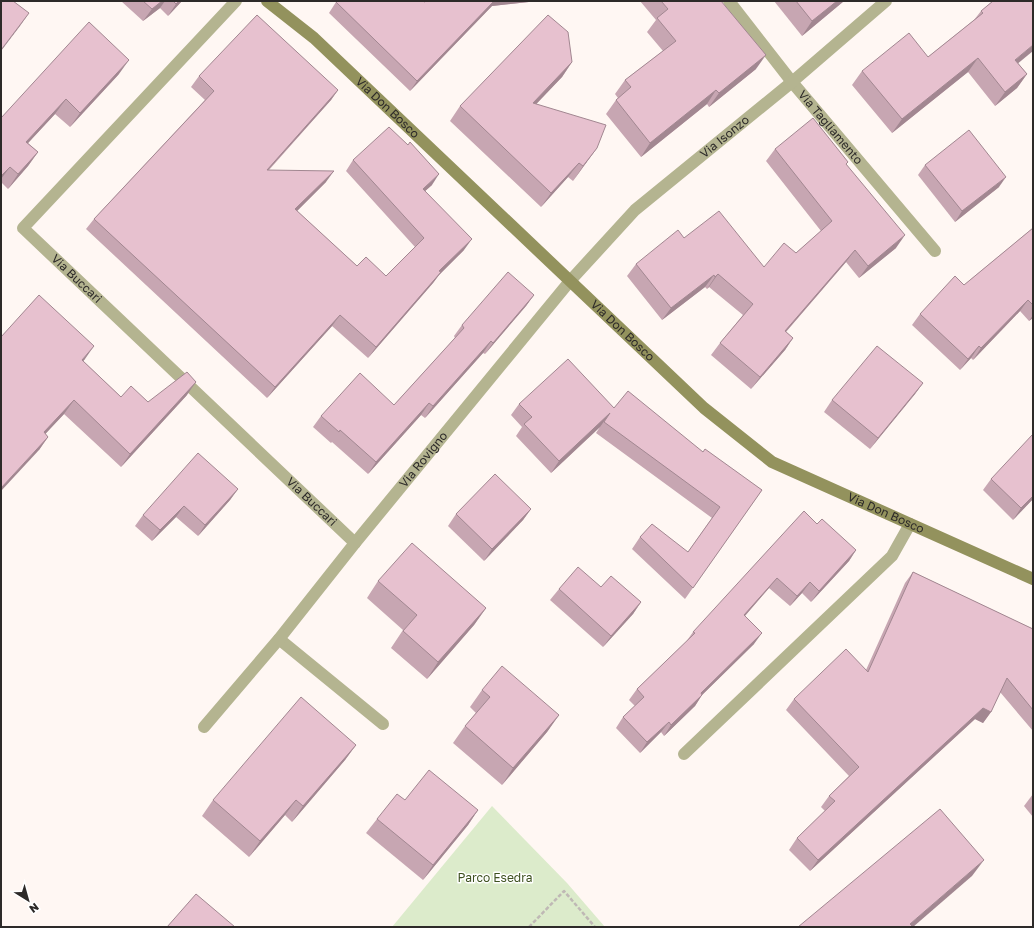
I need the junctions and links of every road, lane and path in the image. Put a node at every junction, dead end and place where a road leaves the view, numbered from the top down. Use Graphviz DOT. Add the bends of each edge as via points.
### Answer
graph roads {
  1 [pos="236,1"];
  2 [pos="267,1"];
  3 [pos="729,1"];
  4 [pos="886,1"];
  5 [pos="792,82"];
  6 [pos="935,251"];
  7 [pos="570,281"];
  8 [pos="910,524"];
  9 [pos="355,543"];
  10 [pos="1033,579"];
  11 [pos="279,639"];
  12 [pos="383,724"];
  13 [pos="204,727"];
  14 [pos="684,754"];
  15 [pos="529,927"];
  16 [pos="595,927"];
  1 -- 9 [label="street, Via Buccari" via="23,228"];
  2 -- 7 [label="street, Via Don Bosco" via="314,38"];
  3 -- 5 [label="street, Via Tagliamento"];
  4 -- 5 [label="street, Via Isonzo"];
  5 -- 6 [label="street, Via Tagliamento"];
  5 -- 7 [label="street, Via Isonzo" via="635,210"];
  7 -- 8 [label="street, Via Don Bosco" via="704,408 772,462"];
  7 -- 9 [label="street, Via Rovigno"];
  8 -- 10 [label="street, Via Don Bosco"];
  8 -- 14 [label="street" via="892,556"];
  9 -- 11 [label="street, Via Rovigno"];
  11 -- 12 [label="street"];
  11 -- 13 [label="street, Via Rovigno"];
  15 -- 16 [label="path" via="564,891"];
}
